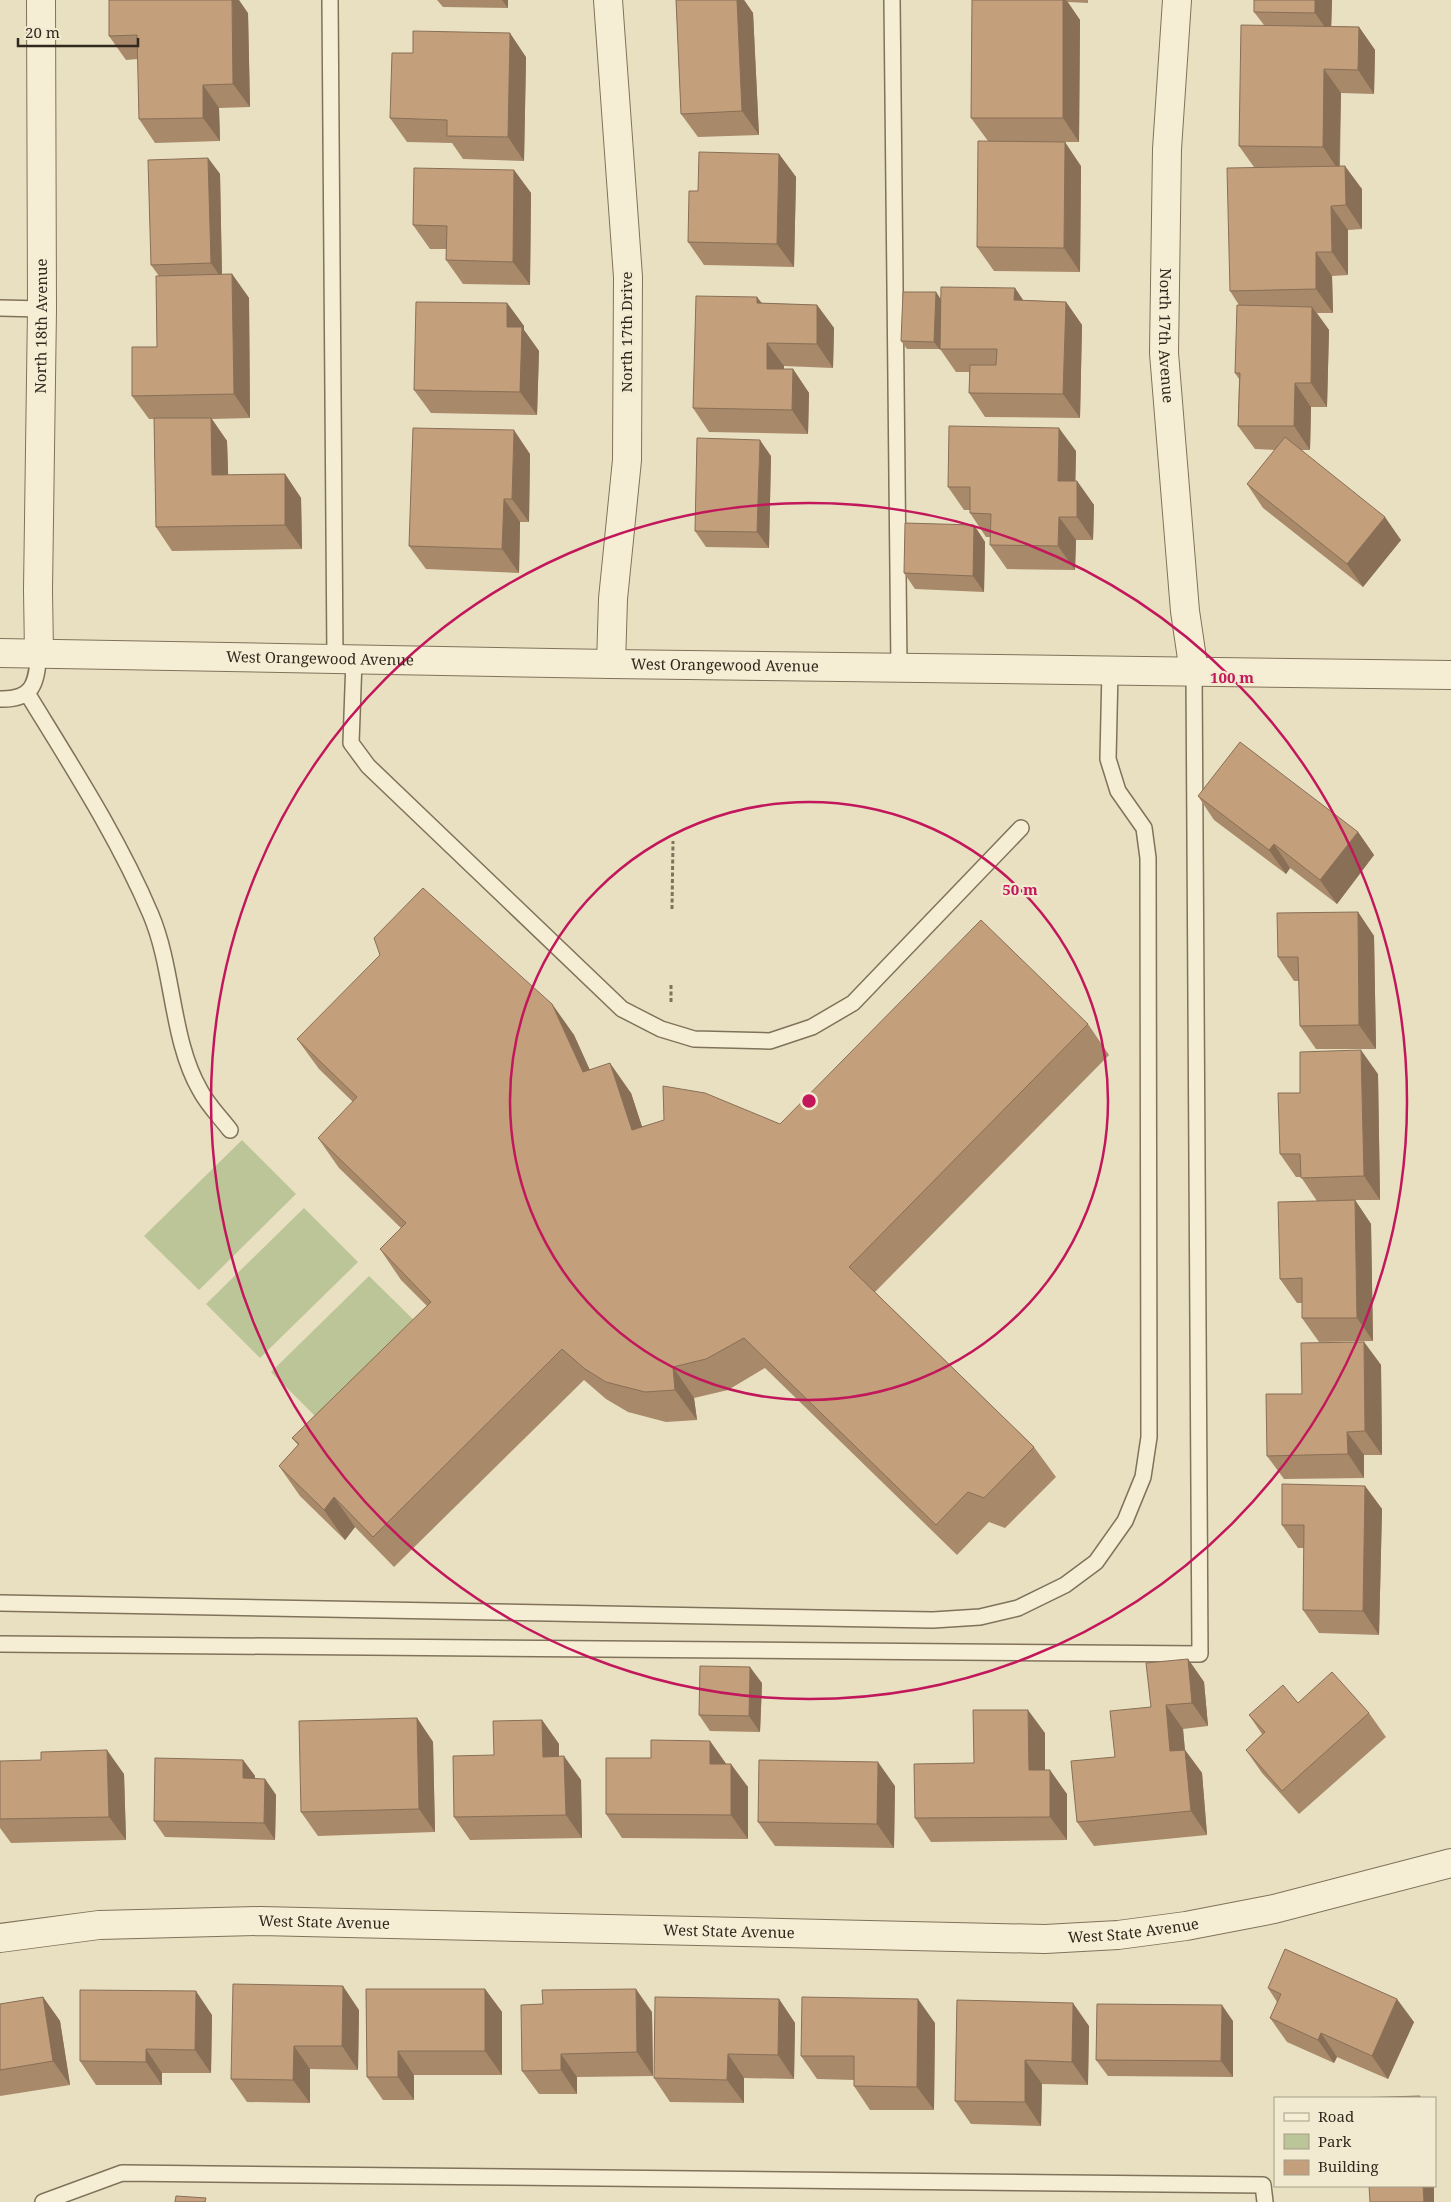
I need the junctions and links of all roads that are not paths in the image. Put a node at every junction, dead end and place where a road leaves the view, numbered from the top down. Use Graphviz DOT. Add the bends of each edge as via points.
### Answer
graph roads {
  1 [pos="41,0"];
  2 [pos="330,0"];
  3 [pos="608,0"];
  4 [pos="892,0"];
  5 [pos="1178,0"];
  6 [pos="0,308"];
  7 [pos="42,309"];
  8 [pos="0,653"];
  9 [pos="39,654"];
  10 [pos="345,659"];
  11 [pos="611,664"];
  12 [pos="899,668"];
  13 [pos="1110,670"];
  14 [pos="1194,672"];
  15 [pos="1451,675"];
  16 [pos="27,693"];
  17 [pos="0,699"];
  18 [pos="1021,828"];
  19 [pos="230,1130"];
  20 [pos="0,1604"];
  21 [pos="0,1644"];
  22 [pos="1451,1863"];
  23 [pos="0,1938"];
  24 [pos="43,2202"];
  25 [pos="1265,2202"];
  1 -- 7 [label="street, North 18th Avenue"];
  2 -- 10 [label="lane"];
  3 -- 11 [label="street, North 17th Drive" via="628,277 627,460 613,599"];
  4 -- 12 [label="lane"];
  5 -- 14 [label="street, North 17th Avenue" via="1167,149 1164,353 1185,610"];
  6 -- 7 [label="lane"];
  7 -- 9 [label="street, North 18th Avenue"];
  8 -- 9 [label="street, West Orangewood Avenue"];
  9 -- 10 [label="street, West Orangewood Avenue"];
  9 -- 16 [label="lane" via="35,684"];
  10 -- 11 [label="street, West Orangewood Avenue"];
  10 -- 18 [label="lane" via="351,743 368,766 622,1009 661,1029 694,1039 770,1041 812,1027 853,1003"];
  11 -- 12 [label="street, West Orangewood Avenue"];
  12 -- 13 [label="street, West Orangewood Avenue"];
  13 -- 14 [label="street, West Orangewood Avenue"];
  13 -- 20 [label="lane" via="1108,758 1118,791 1144,828 1148,858 1149,1438 1143,1477 1125,1521 1096,1562 1065,1586 1018,1608 980,1617 933,1620"];
  14 -- 15 [label="street, West Orangewood Avenue"];
  14 -- 21 [label="lane" via="1200,1654"];
  16 -- 17 [label="lane" via="12,700"];
  16 -- 19 [label="lane" via="72,764 151,915 164,950 184,1048 200,1090"];
  22 -- 23 [label="street, West State Avenue" via="1274,1909 1118,1935 1046,1938 260,1921 98,1925"];
  24 -- 25 [label="lane" via="122,2173 1263,2185"];
}
